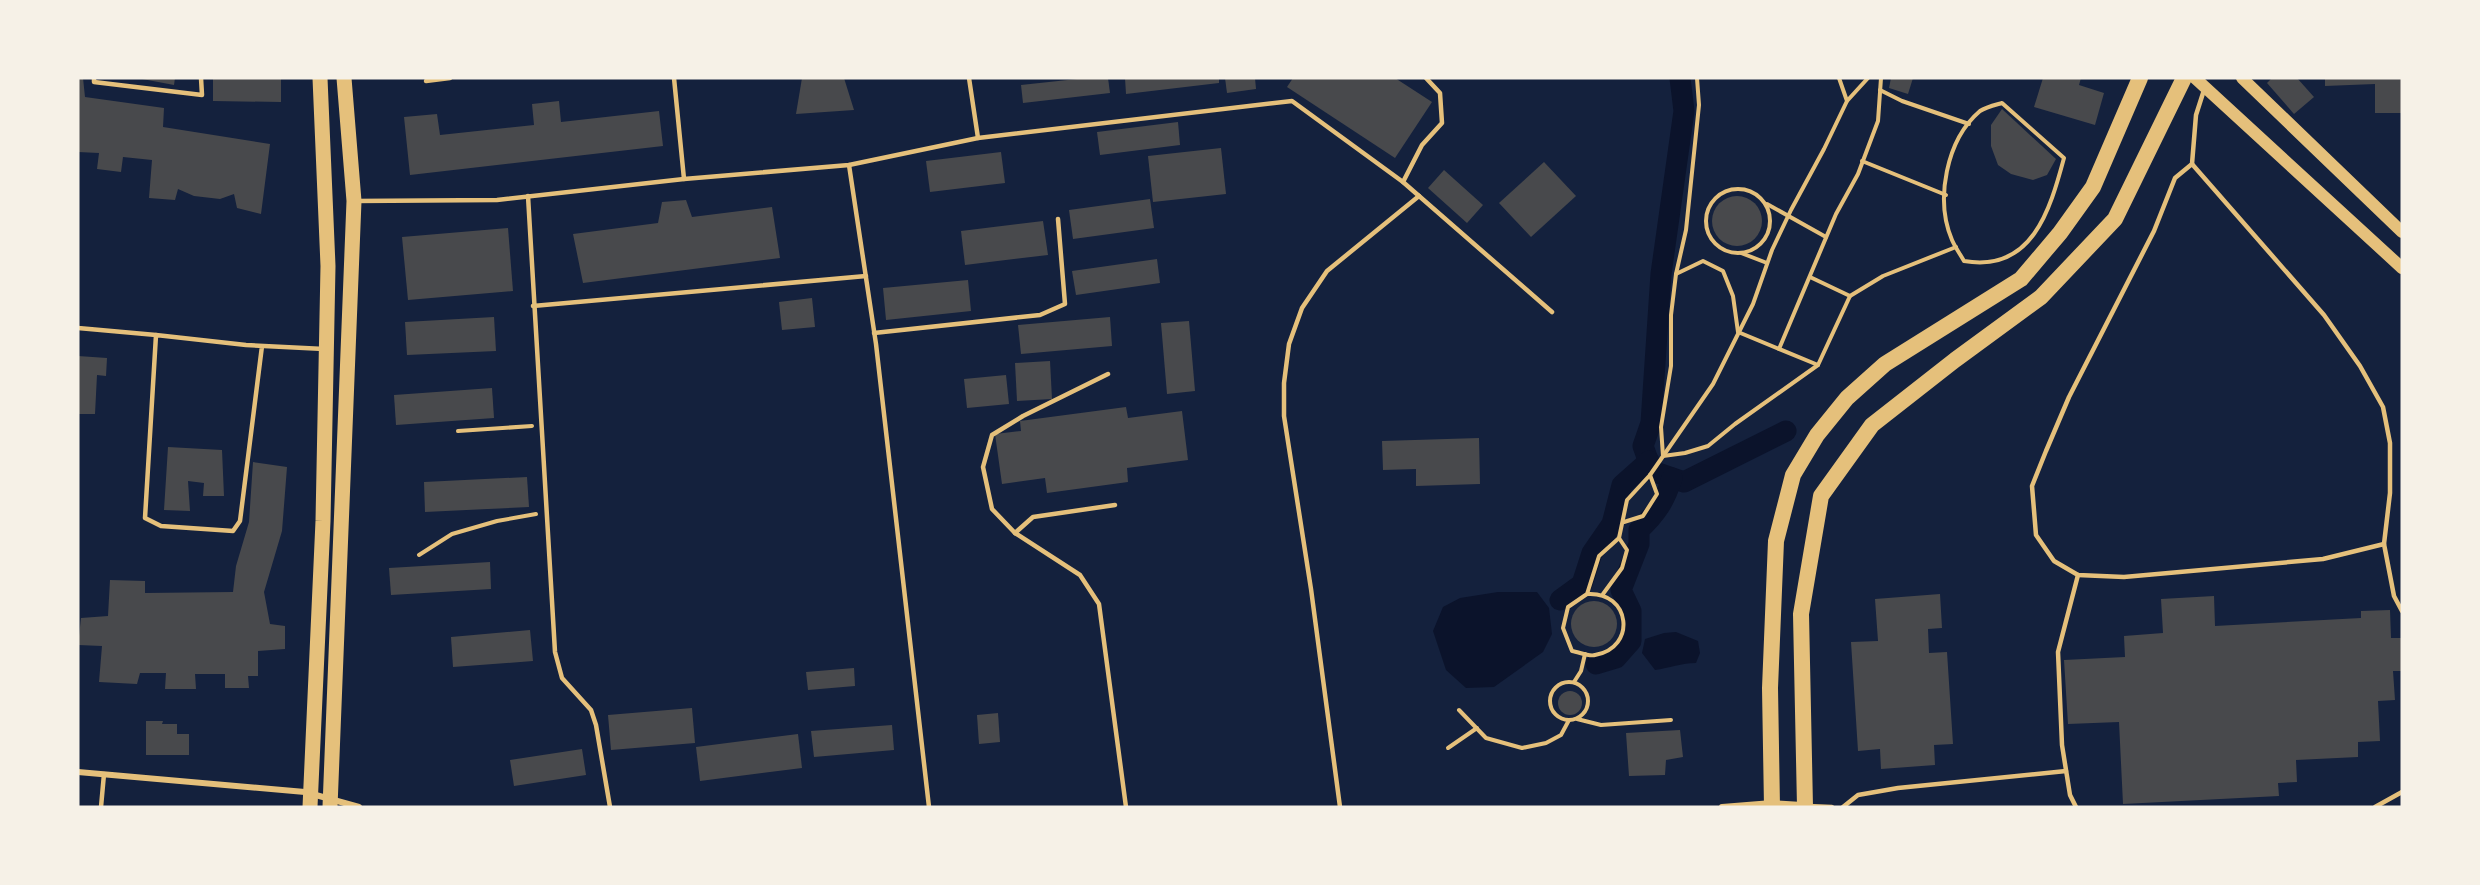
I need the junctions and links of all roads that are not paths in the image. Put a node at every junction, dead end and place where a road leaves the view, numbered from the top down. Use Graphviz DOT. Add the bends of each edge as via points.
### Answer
graph roads {
  1 [pos="94,78"];
  2 [pos="201,78"];
  3 [pos="320,78"];
  4 [pos="344,78"];
  5 [pos="450,78"];
  6 [pos="674,78"];
  7 [pos="969,78"];
  8 [pos="1426,78"];
  9 [pos="2140,78"];
  10 [pos="2184,78"];
  11 [pos="2242,78"];
  12 [pos="426,81"];
  13 [pos="2200,81"];
  14 [pos="978,138"];
  15 [pos="2192,164"];
  16 [pos="849,165"];
  17 [pos="684,180"];
  18 [pos="1403,182"];
  19 [pos="528,196"];
  20 [pos="1419,196"];
  21 [pos="354,201"];
  22 [pos="1058,219"];
  23 [pos="2402,232"];
  24 [pos="2402,268"];
  25 [pos="866,276"];
  26 [pos="533,306"];
  27 [pos="1552,312"];
  28 [pos="78,328"];
  29 [pos="874,333"];
  30 [pos="156,336"];
  31 [pos="262,346"];
  32 [pos="327,349"];
  33 [pos="1108,374"];
  34 [pos="1115,505"];
  35 [pos="1015,533"];
  36 [pos="2384,544"];
  37 [pos="2078,575"];
  38 [pos="2402,611"];
  39 [pos="2066,771"];
  40 [pos="78,772"];
  41 [pos="104,774"];
  42 [pos="2402,792"];
  43 [pos="310,801"];
  44 [pos="330,804"];
  45 [pos="1772,805"];
  46 [pos="1805,806"];
  47 [pos="101,807"];
  48 [pos="359,807"];
  49 [pos="610,807"];
  50 [pos="929,807"];
  51 [pos="1126,807"];
  52 [pos="1340,807"];
  53 [pos="1722,807"];
  54 [pos="1832,807"];
  55 [pos="1843,807"];
  56 [pos="2076,807"];
  57 [pos="2375,807"];
  1 -- 2 [label="lane" via="94,82 202,95"];
  3 -- 32 [label="main road" via="328,266"];
  4 -- 21 [label="main road"];
  5 -- 12 [label="lane"];
  6 -- 17 [label="lane"];
  7 -- 14 [label="lane"];
  8 -- 18 [label="lane" via="1440,93 1442,123 1422,146"];
  9 -- 45 [label="highway" via="2093,187 2021,279 1885,364 1847,398 1817,435 1793,475 1776,541 1770,688"];
  10 -- 46 [label="highway" via="2115,219 2041,297 1872,425 1821,496 1801,614"];
  11 -- 23 [label="main road"];
  13 -- 15 [label="lane"];
  13 -- 24 [label="main road"];
  14 -- 16 [label="lane"];
  14 -- 18 [label="lane" via="1292,101"];
  15 -- 36 [label="lane" via="2324,315 2383,407 2390,443"];
  15 -- 37 [label="lane" via="2175,178 2154,231 2069,397 2032,486 2036,535 2054,561"];
  16 -- 17 [label="lane"];
  16 -- 25 [label="lane"];
  17 -- 19 [label="lane"];
  18 -- 20 [label="lane"];
  19 -- 21 [label="lane" via="497,200"];
  19 -- 26 [label="lane"];
  20 -- 27 [label="lane"];
  20 -- 52 [label="lane" via="1327,271 1302,308 1290,344 1284,383 1284,416"];
  21 -- 44 [label="main road"];
  22 -- 29 [label="lane" via="1065,304 1040,315"];
  25 -- 26 [label="lane"];
  25 -- 29 [label="lane"];
  26 -- 49 [label="lane" via="555,652 562,678 591,710"];
  28 -- 30 [label="lane"];
  29 -- 50 [label="lane"];
  30 -- 31 [label="lane"];
  30 -- 31 [label="lane" via="145,518 161,526 233,531 240,521"];
  31 -- 32 [label="lane"];
  32 -- 43 [label="main road"];
  33 -- 35 [label="lane" via="992,435 983,467 992,509"];
  34 -- 35 [label="lane" via="1033,518"];
  35 -- 51 [label="lane" via="1080,575 1099,604"];
  36 -- 37 [label="lane" via="2323,559 2124,577"];
  36 -- 38 [label="lane" via="2394,596"];
  37 -- 39 [label="lane" via="2058,652"];
  39 -- 55 [label="lane" via="1898,788 1858,795"];
  39 -- 56 [label="lane"];
  40 -- 41 [label="street"];
  41 -- 43 [label="street" via="305,792"];
  41 -- 47 [label="lane"];
  42 -- 57 [label="lane"];
  43 -- 44 [label="street"];
  44 -- 48 [label="street"];
  45 -- 46 [label="street"];
  45 -- 53 [label="street"];
  46 -- 54 [label="lane"];
}
